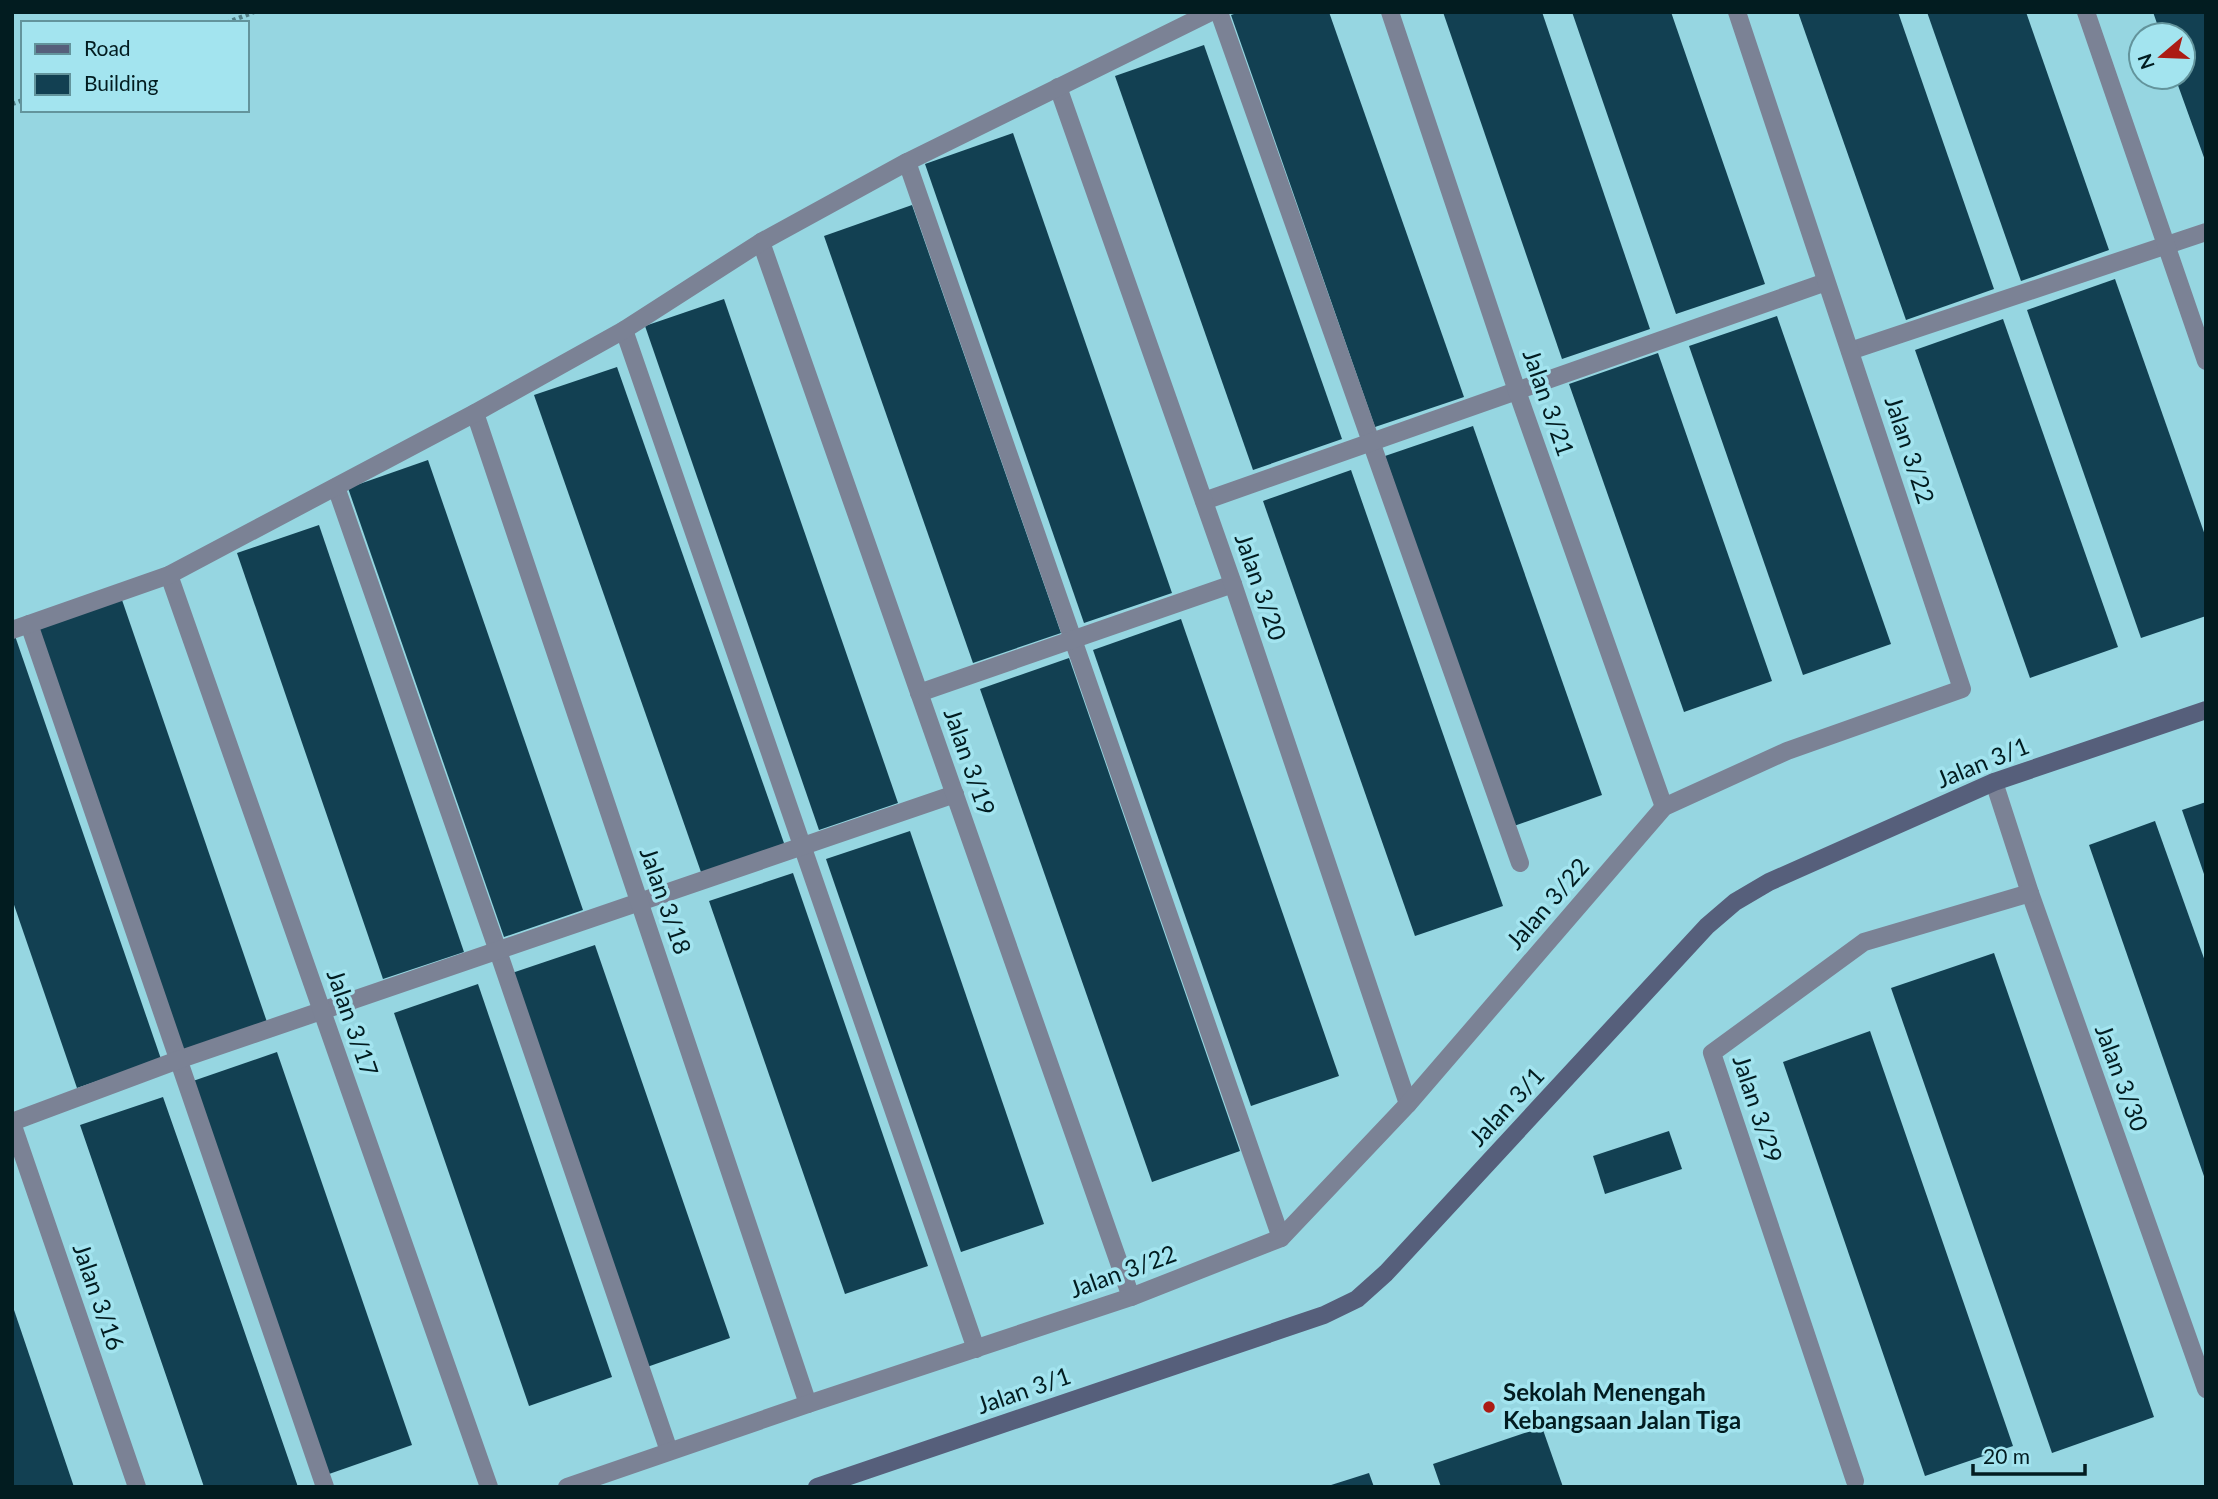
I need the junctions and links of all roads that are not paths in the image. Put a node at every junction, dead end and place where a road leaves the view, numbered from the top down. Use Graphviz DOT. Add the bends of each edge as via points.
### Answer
graph roads {
  1 [pos="1211,12"];
  2 [pos="1219,12"];
  3 [pos="1390,12"];
  4 [pos="1737,12"];
  5 [pos="2086,12"];
  6 [pos="1058,87"];
  7 [pos="908,162"];
  8 [pos="2206,232"];
  9 [pos="761,242"];
  10 [pos="2166,245"];
  11 [pos="1826,282"];
  12 [pos="624,330"];
  13 [pos="1850,351"];
  14 [pos="2206,361"];
  15 [pos="1517,391"];
  16 [pos="475,413"];
  17 [pos="1373,442"];
  18 [pos="336,487"];
  19 [pos="1204,501"];
  20 [pos="169,575"];
  21 [pos="1233,584"];
  22 [pos="21,627"];
  23 [pos="1073,639"];
  24 [pos="919,693"];
  25 [pos="2206,710"];
  26 [pos="1994,782"];
  27 [pos="955,794"];
  28 [pos="1664,807"];
  29 [pos="803,846"];
  30 [pos="1520,863"];
  31 [pos="2030,893"];
  32 [pos="640,902"];
  33 [pos="498,951"];
  34 [pos="322,1010"];
  35 [pos="178,1060"];
  36 [pos="1408,1104"];
  37 [pos="12,1123"];
  38 [pos="1281,1238"];
  39 [pos="1131,1297"];
  40 [pos="976,1349"];
  41 [pos="2206,1389"];
  42 [pos="808,1404"];
  43 [pos="669,1451"];
  44 [pos="1855,1481"];
  45 [pos="137,1487"];
  46 [pos="325,1487"];
  47 [pos="489,1487"];
  48 [pos="567,1487"];
  49 [pos="817,1487"];
  1 -- 6 [label="street"];
  2 -- 17 [label="street"];
  3 -- 15 [label="street, Jalan 3/21"];
  4 -- 11 [label="street, Jalan 3/22"];
  5 -- 10 [label="street"];
  6 -- 7 [label="street"];
  6 -- 19 [label="street, Jalan 3/20"];
  7 -- 9 [label="street"];
  7 -- 23 [label="street"];
  8 -- 10 [label="street"];
  9 -- 12 [label="street"];
  9 -- 24 [label="street, Jalan 3/19"];
  10 -- 13 [label="street"];
  10 -- 14 [label="street"];
  11 -- 13 [label="street, Jalan 3/22"];
  11 -- 15 [label="street"];
  12 -- 16 [label="street"];
  12 -- 29 [label="street"];
  13 -- 28 [label="street, Jalan 3/22" via="1962,690 1787,751"];
  15 -- 17 [label="street"];
  15 -- 28 [label="street, Jalan 3/21"];
  16 -- 18 [label="street"];
  16 -- 32 [label="street, Jalan 3/18"];
  17 -- 19 [label="street"];
  17 -- 30 [label="street"];
  18 -- 20 [label="street"];
  18 -- 33 [label="street"];
  19 -- 21 [label="street, Jalan 3/20"];
  20 -- 22 [label="street"];
  20 -- 34 [label="street, Jalan 3/17"];
  21 -- 23 [label="street"];
  21 -- 36 [label="street, Jalan 3/20"];
  22 -- 35 [label="street"];
  23 -- 24 [label="street"];
  23 -- 38 [label="street"];
  24 -- 27 [label="street, Jalan 3/19"];
  25 -- 26 [label="street, Jalan 3/1"];
  26 -- 31 [label="street, Jalan 3/30"];
  26 -- 49 [label="street, Jalan 3/1" via="1769,882 1735,902 1707,926 1357,1299 1324,1315"];
  27 -- 29 [label="street"];
  27 -- 39 [label="street, Jalan 3/19"];
  28 -- 36 [label="street, Jalan 3/22"];
  29 -- 32 [label="street"];
  29 -- 40 [label="street"];
  31 -- 41 [label="street, Jalan 3/30"];
  31 -- 44 [label="street, Jalan 3/29" via="1864,942 1712,1053"];
  32 -- 33 [label="street"];
  32 -- 42 [label="street, Jalan 3/18"];
  33 -- 34 [label="street"];
  33 -- 43 [label="street"];
  34 -- 35 [label="street"];
  34 -- 47 [label="street, Jalan 3/17"];
  35 -- 37 [label="street"];
  35 -- 46 [label="street"];
  36 -- 38 [label="street, Jalan 3/22"];
  37 -- 45 [label="street, Jalan 3/16"];
  38 -- 39 [label="street, Jalan 3/22"];
  39 -- 40 [label="street, Jalan 3/22"];
  40 -- 42 [label="street, Jalan 3/22"];
  42 -- 43 [label="street, Jalan 3/22"];
  43 -- 48 [label="street, Jalan 3/22"];
}
